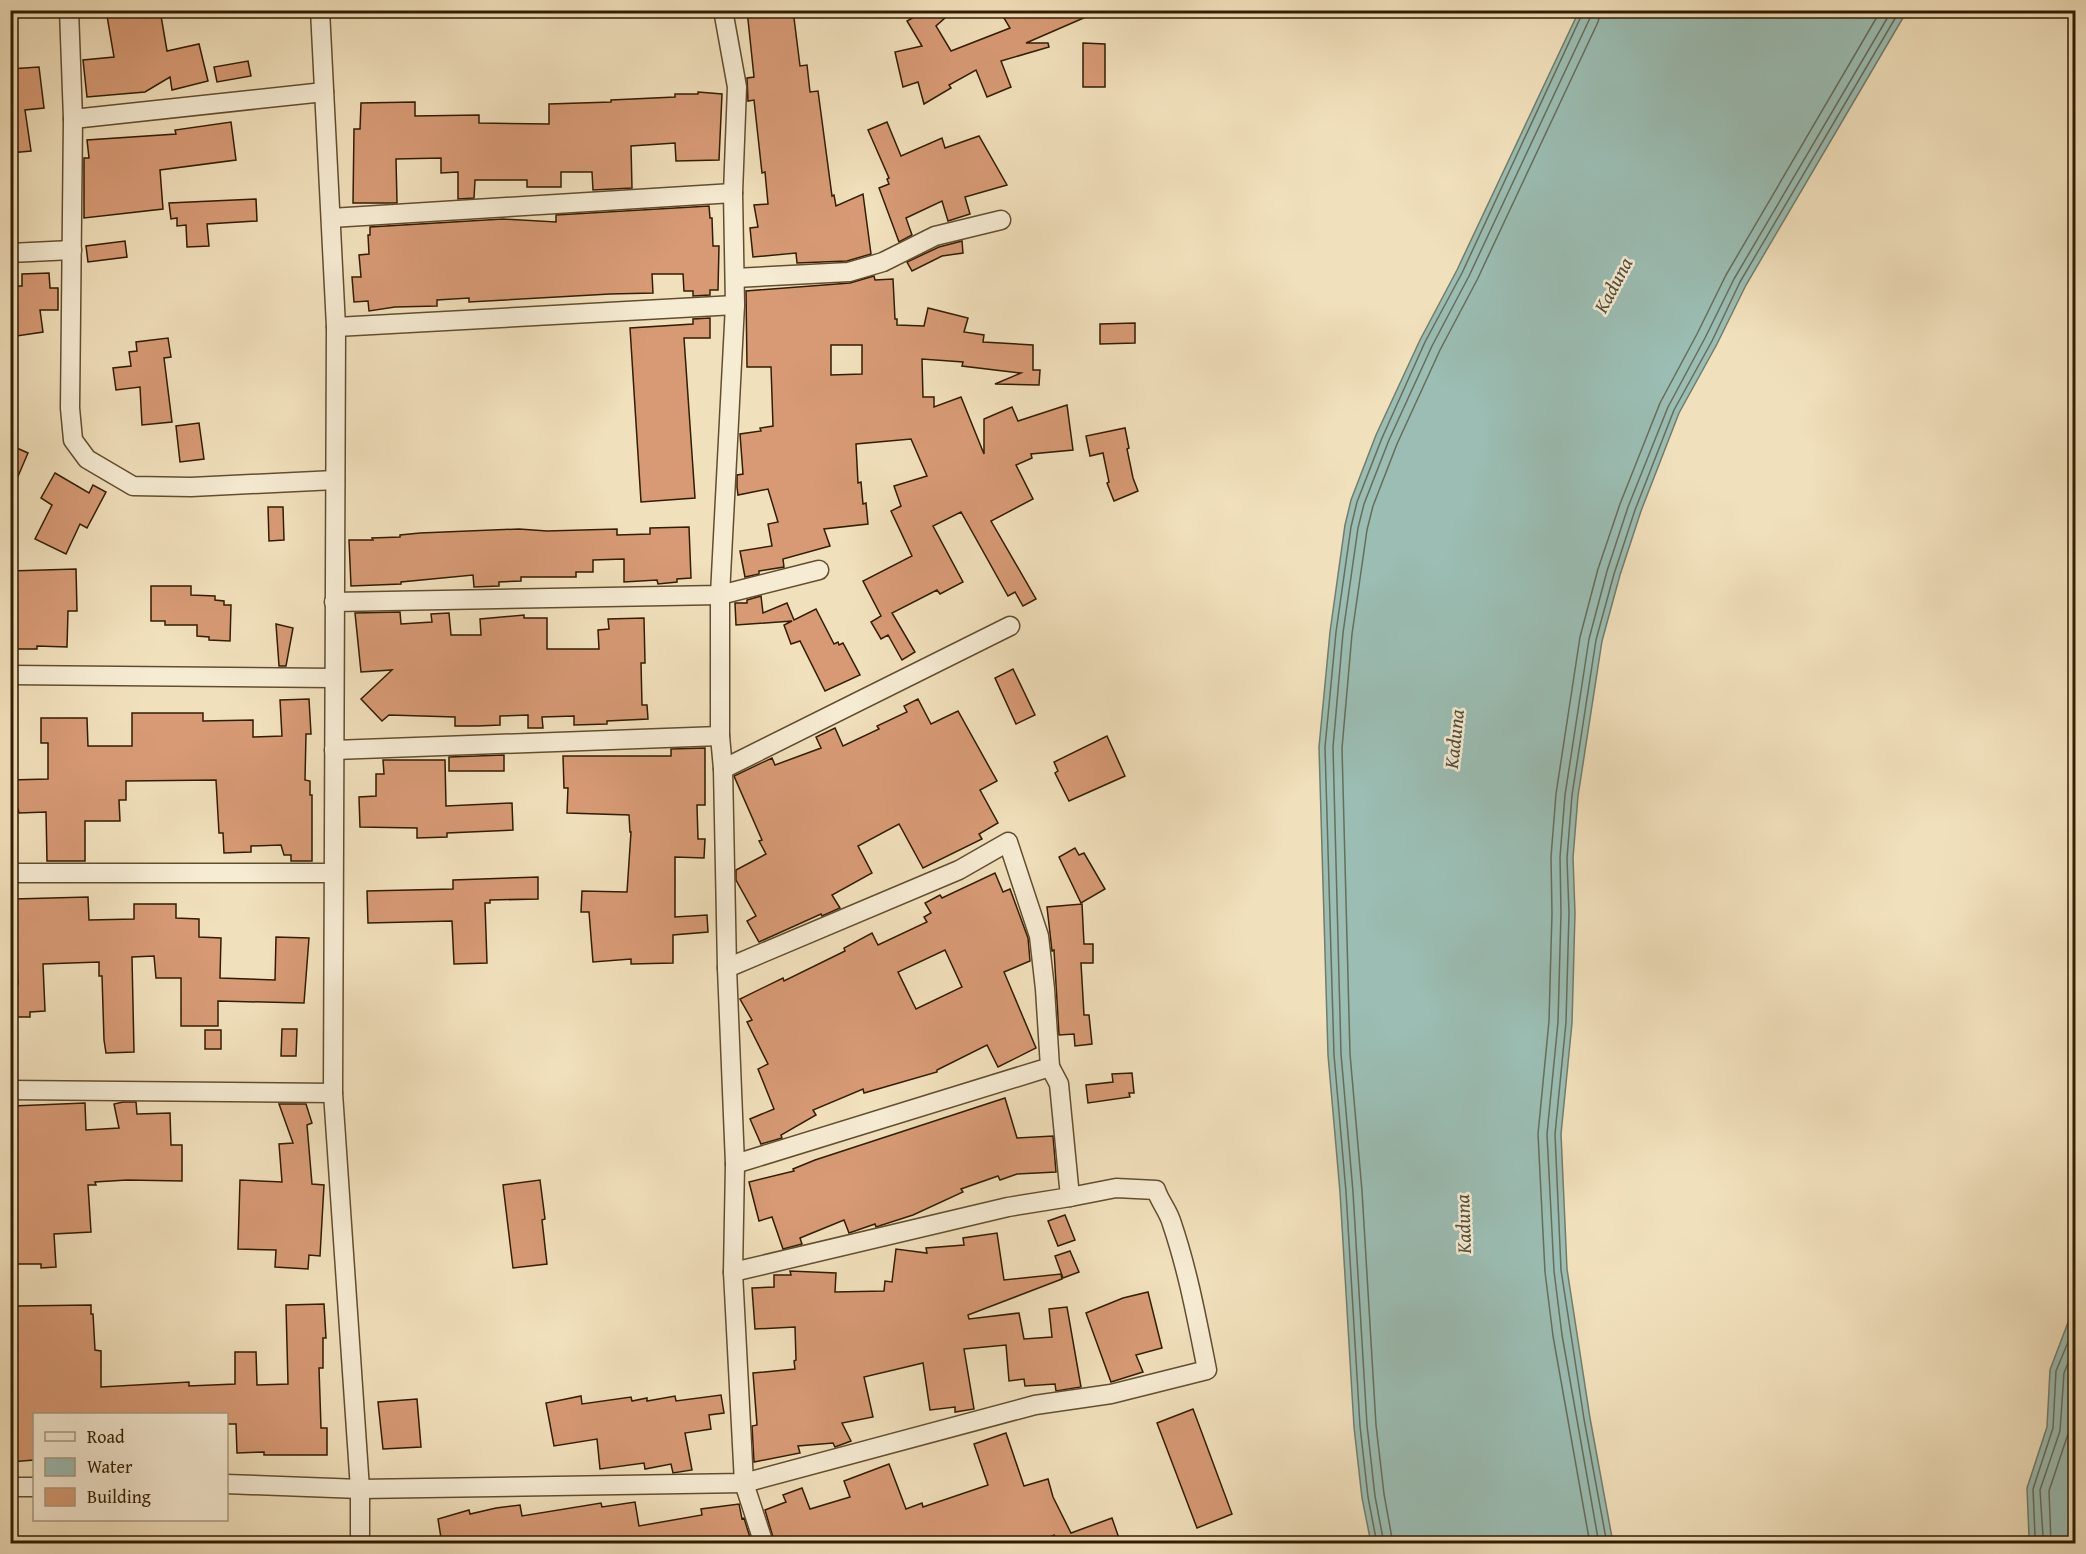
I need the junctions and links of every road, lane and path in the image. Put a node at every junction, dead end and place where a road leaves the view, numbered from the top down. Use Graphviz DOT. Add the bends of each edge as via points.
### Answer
graph roads {
  1 [pos="69,10"];
  2 [pos="320,10"];
  3 [pos="723,10"];
  4 [pos="324,92"];
  5 [pos="73,119"];
  6 [pos="733,193"];
  7 [pos="331,218"];
  8 [pos="1000,220"];
  9 [pos="72,250"];
  10 [pos="10,253"];
  11 [pos="735,278"];
  12 [pos="735,305"];
  13 [pos="336,327"];
  14 [pos="335,480"];
  15 [pos="819,570"];
  16 [pos="720,595"];
  17 [pos="334,602"];
  18 [pos="1010,626"];
  19 [pos="10,675"];
  20 [pos="334,678"];
  21 [pos="720,736"];
  22 [pos="334,750"];
  23 [pos="723,769"];
  24 [pos="10,873"];
  25 [pos="333,873"];
  26 [pos="727,968"];
  27 [pos="1050,1067"];
  28 [pos="10,1090"];
  29 [pos="333,1093"];
  30 [pos="735,1164"];
  31 [pos="1070,1197"];
  32 [pos="733,1272"];
  33 [pos="744,1483"];
  34 [pos="228,1484"];
  35 [pos="33,1486"];
  36 [pos="10,1487"];
  37 [pos="360,1489"];
  38 [pos="360,1544"];
  39 [pos="764,1544"];
  1 -- 5 [label="street"];
  2 -- 4 [label="street"];
  3 -- 6 [label="street" via="737,87"];
  4 -- 5 [label="street"];
  4 -- 7 [label="street"];
  5 -- 9 [label="street"];
  6 -- 7 [label="street"];
  6 -- 11 [label="street"];
  7 -- 13 [label="street"];
  8 -- 11 [label="street" via="935,236 883,262 849,272"];
  9 -- 10 [label="street"];
  9 -- 14 [label="street" via="70,408 74,440 87,459 133,486"];
  11 -- 12 [label="street"];
  12 -- 13 [label="street"];
  12 -- 16 [label="street"];
  13 -- 14 [label="street"];
  14 -- 17 [label="street"];
  15 -- 16 [label="street"];
  16 -- 17 [label="street"];
  16 -- 21 [label="street"];
  17 -- 20 [label="street"];
  18 -- 23 [label="street"];
  19 -- 20 [label="street"];
  20 -- 22 [label="street"];
  21 -- 22 [label="street"];
  21 -- 23 [label="street"];
  22 -- 25 [label="street"];
  23 -- 26 [label="street"];
  24 -- 25 [label="street"];
  25 -- 29 [label="street"];
  26 -- 27 [label="street" via="959,870 1008,842 1039,936"];
  26 -- 30 [label="street"];
  27 -- 30 [label="street"];
  27 -- 31 [label="street" via="1059,1084"];
  28 -- 29 [label="street"];
  29 -- 37 [label="street"];
  30 -- 32 [label="street"];
  31 -- 32 [label="street"];
  31 -- 33 [label="street" via="1116,1188 1156,1190 1171,1220 1185,1265 1207,1370 1111,1394 1035,1405"];
  32 -- 33 [label="street"];
  33 -- 37 [label="street"];
  33 -- 39 [label="street"];
  34 -- 37 [label="street"];
  35 -- 36 [label="street"];
  37 -- 38 [label="street"];
}
